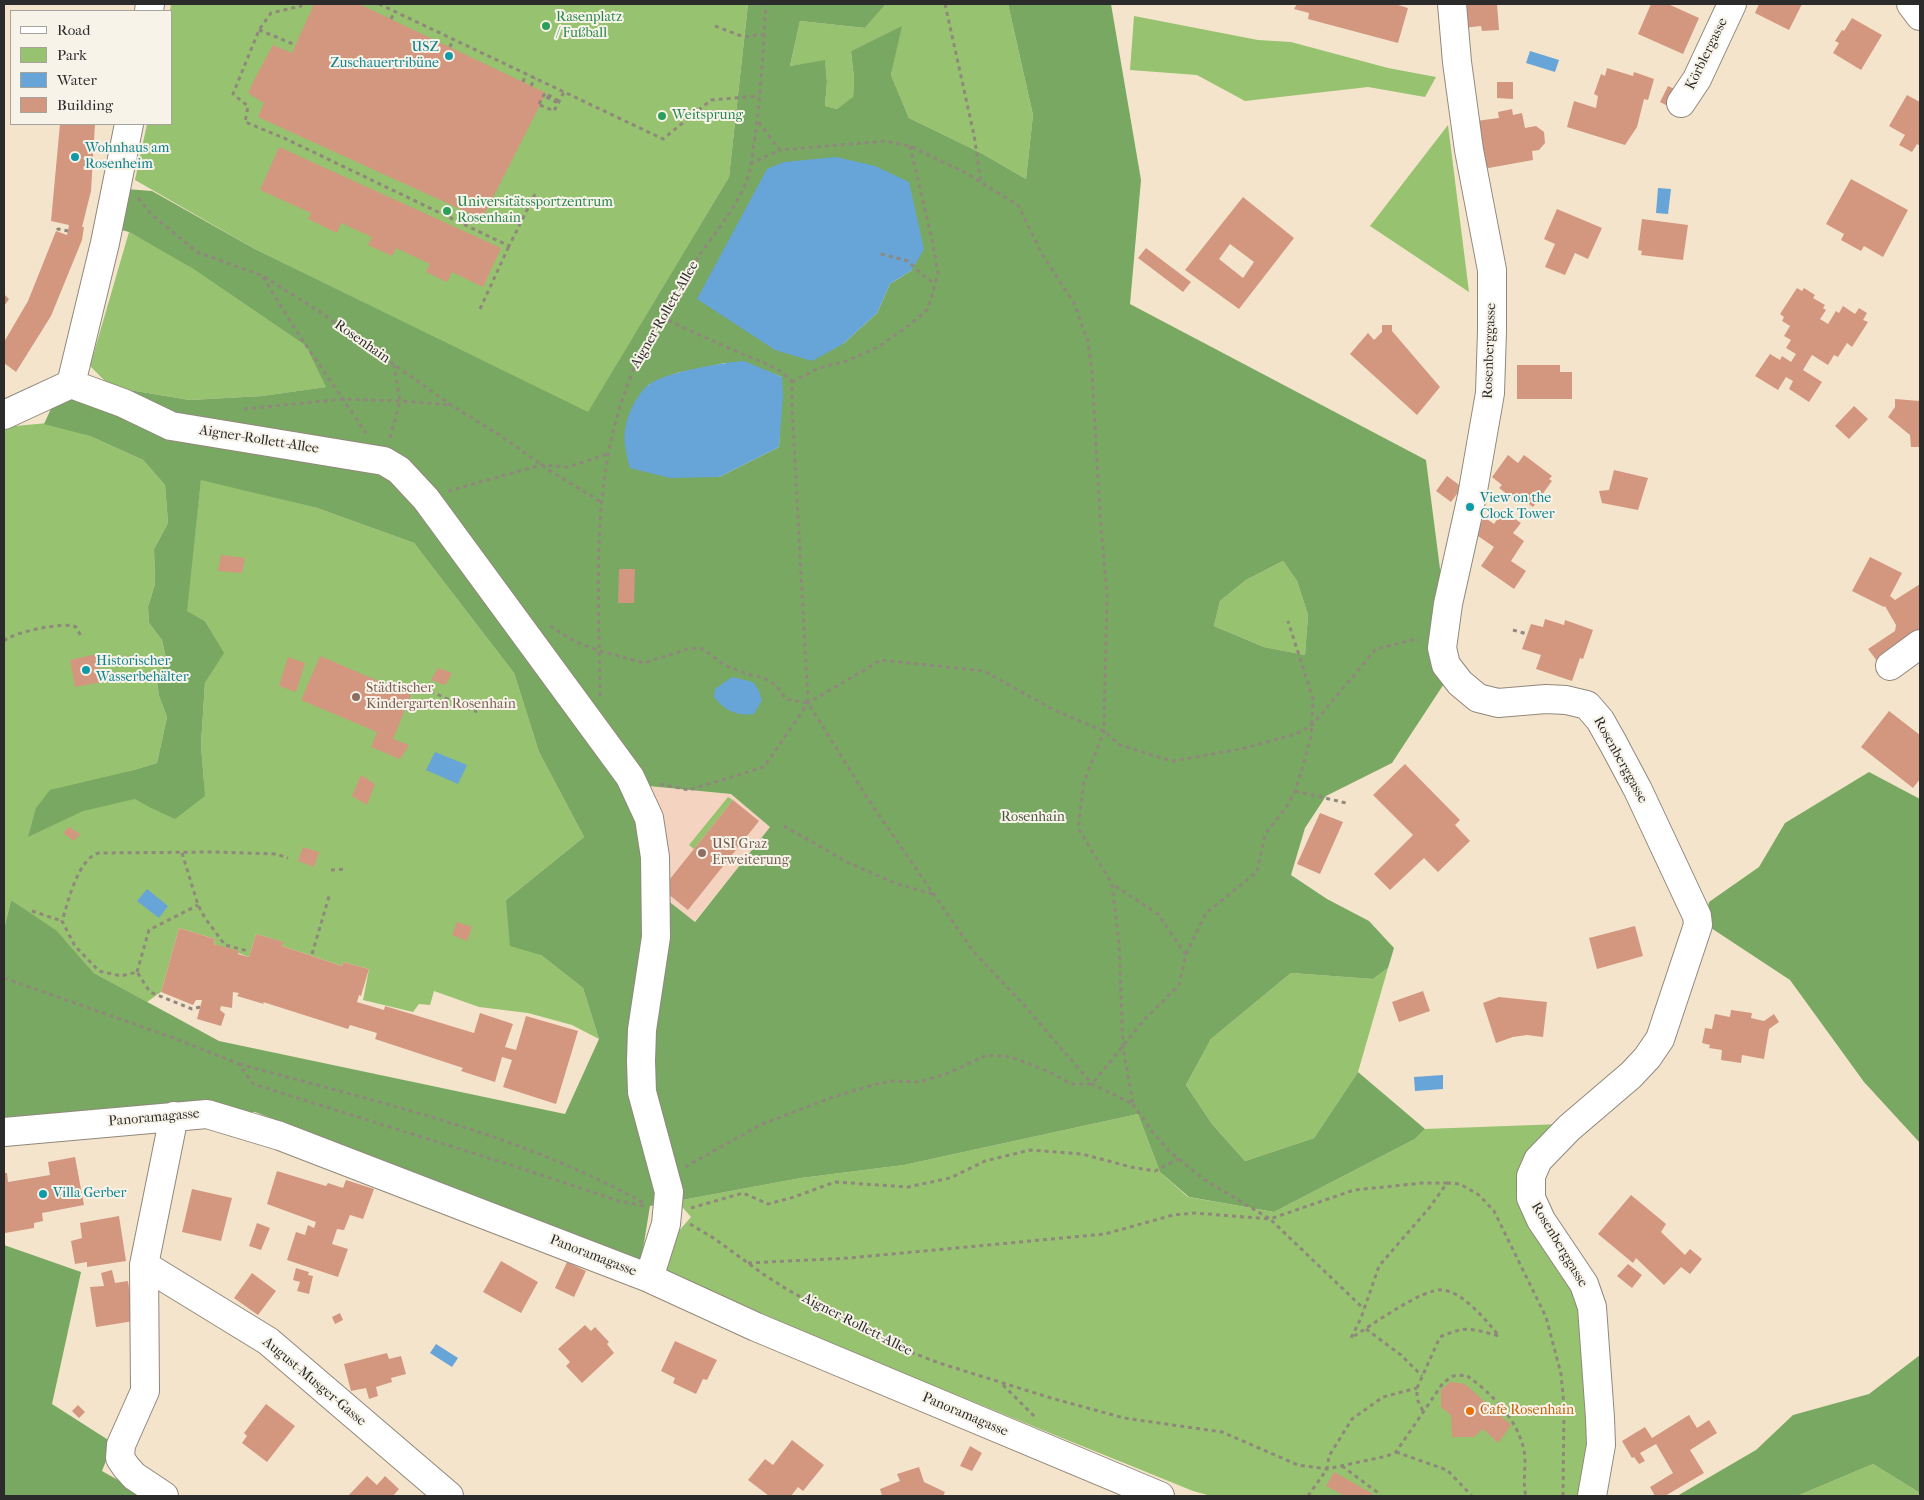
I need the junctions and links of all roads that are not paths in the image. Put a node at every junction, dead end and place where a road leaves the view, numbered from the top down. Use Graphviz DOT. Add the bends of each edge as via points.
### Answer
graph roads {
  1 [pos="1452,4"];
  2 [pos="1732,4"];
  3 [pos="1911,4"];
  4 [pos="1920,16"];
  5 [pos="1681,103"];
  6 [pos="129,125"];
  7 [pos="71,384"];
  8 [pos="4,415"];
  9 [pos="1920,644"];
  10 [pos="1890,666"];
  11 [pos="174,1116"];
  12 [pos="4,1132"];
  13 [pos="144,1265"];
  14 [pos="649,1278"];
  15 [pos="164,1496"];
  16 [pos="449,1496"];
  17 [pos="1160,1496"];
  18 [pos="1592,1496"];
  1 -- 18 [label="street, Rosenberggasse" via="1470,150 1492,270 1492,331 1490,393 1448,604 1442,648 1446,665 1478,698 1498,703 1546,699 1587,705 1600,720 1641,798 1697,916 1698,925 1660,1039 1631,1074 1538,1160 1531,1176 1530,1198 1584,1284 1592,1307 1600,1436"];
  2 -- 5 [label="street, Körblergasse" via="1697,79"];
  3 -- 4 [label="street"];
  6 -- 7 [label="street"];
  7 -- 8 [label="street"];
  7 -- 14 [label="street, Aigner-Rollett-Allee" via="172,426 384,461 400,470 426,499 630,777 649,818 655,857 656,937 640,1061 642,1092 664,1204 655,1264"];
  9 -- 10 [label="street"];
  11 -- 12 [label="street, Panoramagasse"];
  11 -- 13 [label="street"];
  11 -- 14 [label="street, Panoramagasse" via="207,1114 280,1136"];
  13 -- 15 [label="street" via="145,1391 121,1446 120,1458 134,1476"];
  13 -- 16 [label="street, August-Musger-Gasse" via="268,1342"];
  14 -- 17 [label="street, Panoramagasse" via="790,1341"];
}
